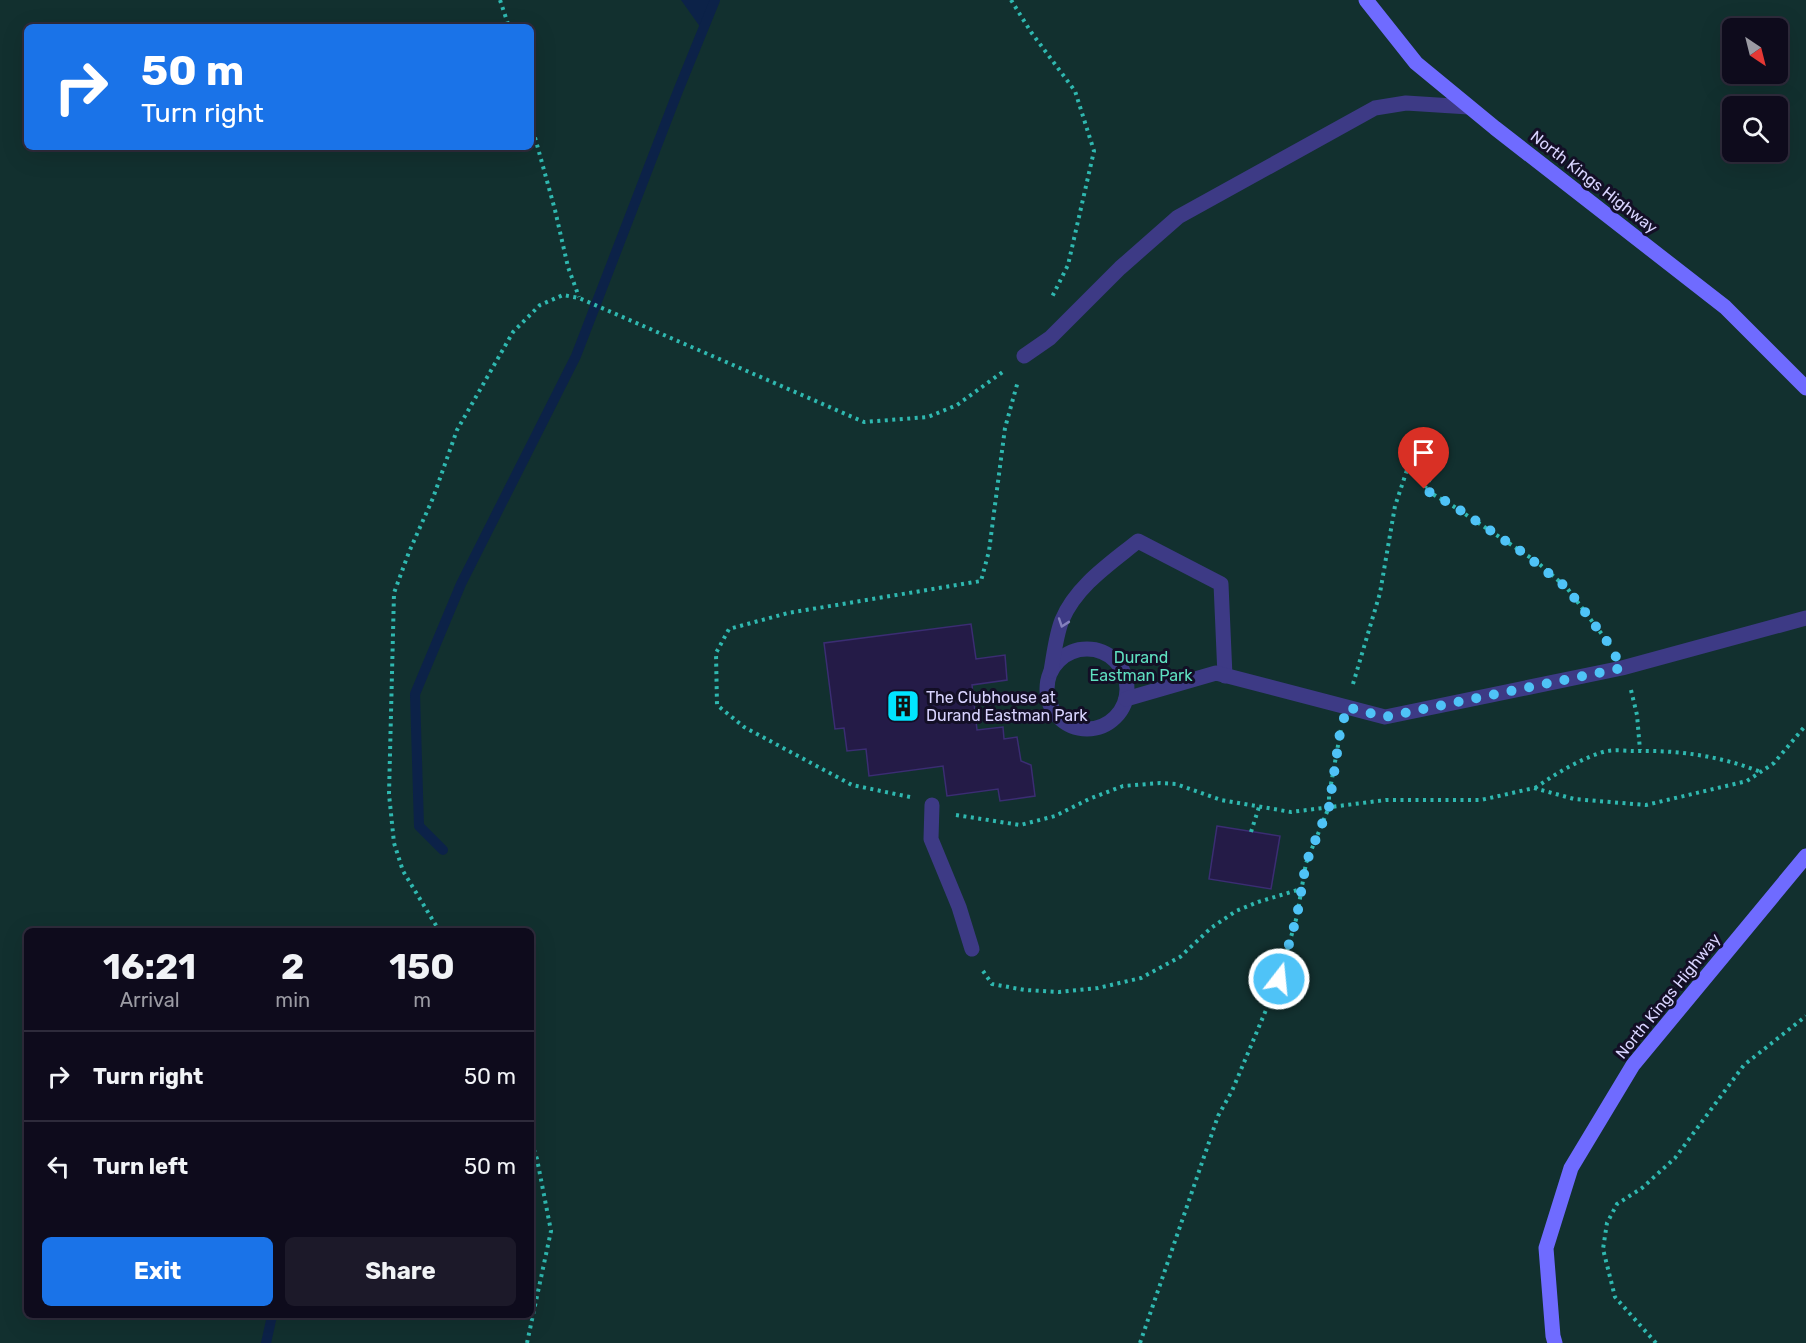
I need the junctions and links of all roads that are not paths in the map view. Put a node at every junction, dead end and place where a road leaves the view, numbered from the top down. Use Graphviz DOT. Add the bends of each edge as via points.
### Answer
graph roads {
  1 [pos="1366,0"];
  2 [pos="1469,107"];
  3 [pos="1024,357"];
  4 [pos="1806,388"];
  5 [pos="1806,618"];
  6 [pos="1051,670"];
  7 [pos="1224,676"];
  8 [pos="1126,699"];
  9 [pos="932,806"];
  10 [pos="1806,856"];
  11 [pos="972,949"];
  12 [pos="1555,1343"];
  1 -- 2 [label="street, North Kings Highway" via="1416,63"];
  2 -- 3 [label="lane" via="1406,103 1375,108 1178,217 1050,338"];
  2 -- 4 [label="street, North Kings Highway" via="1725,307"];
  5 -- 7 [label="lane" via="1622,668 1385,717"];
  7 -- 6 [label="lane, one-way" via="1221,584 1138,541 1076,598 1063,619"];
  6 -- 8 [label="lane" via="1069,652 1101,651 1117,662 1124,673"];
  6 -- 8 [label="lane" via="1046,683 1052,710 1072,727 1086,729 1111,721"];
  7 -- 8 [label="lane" via="1216,673"];
  9 -- 11 [label="lane" via="931,839"];
  10 -- 12 [label="street, North Kings Highway" via="1634,1065 1571,1168 1546,1248"];
}
